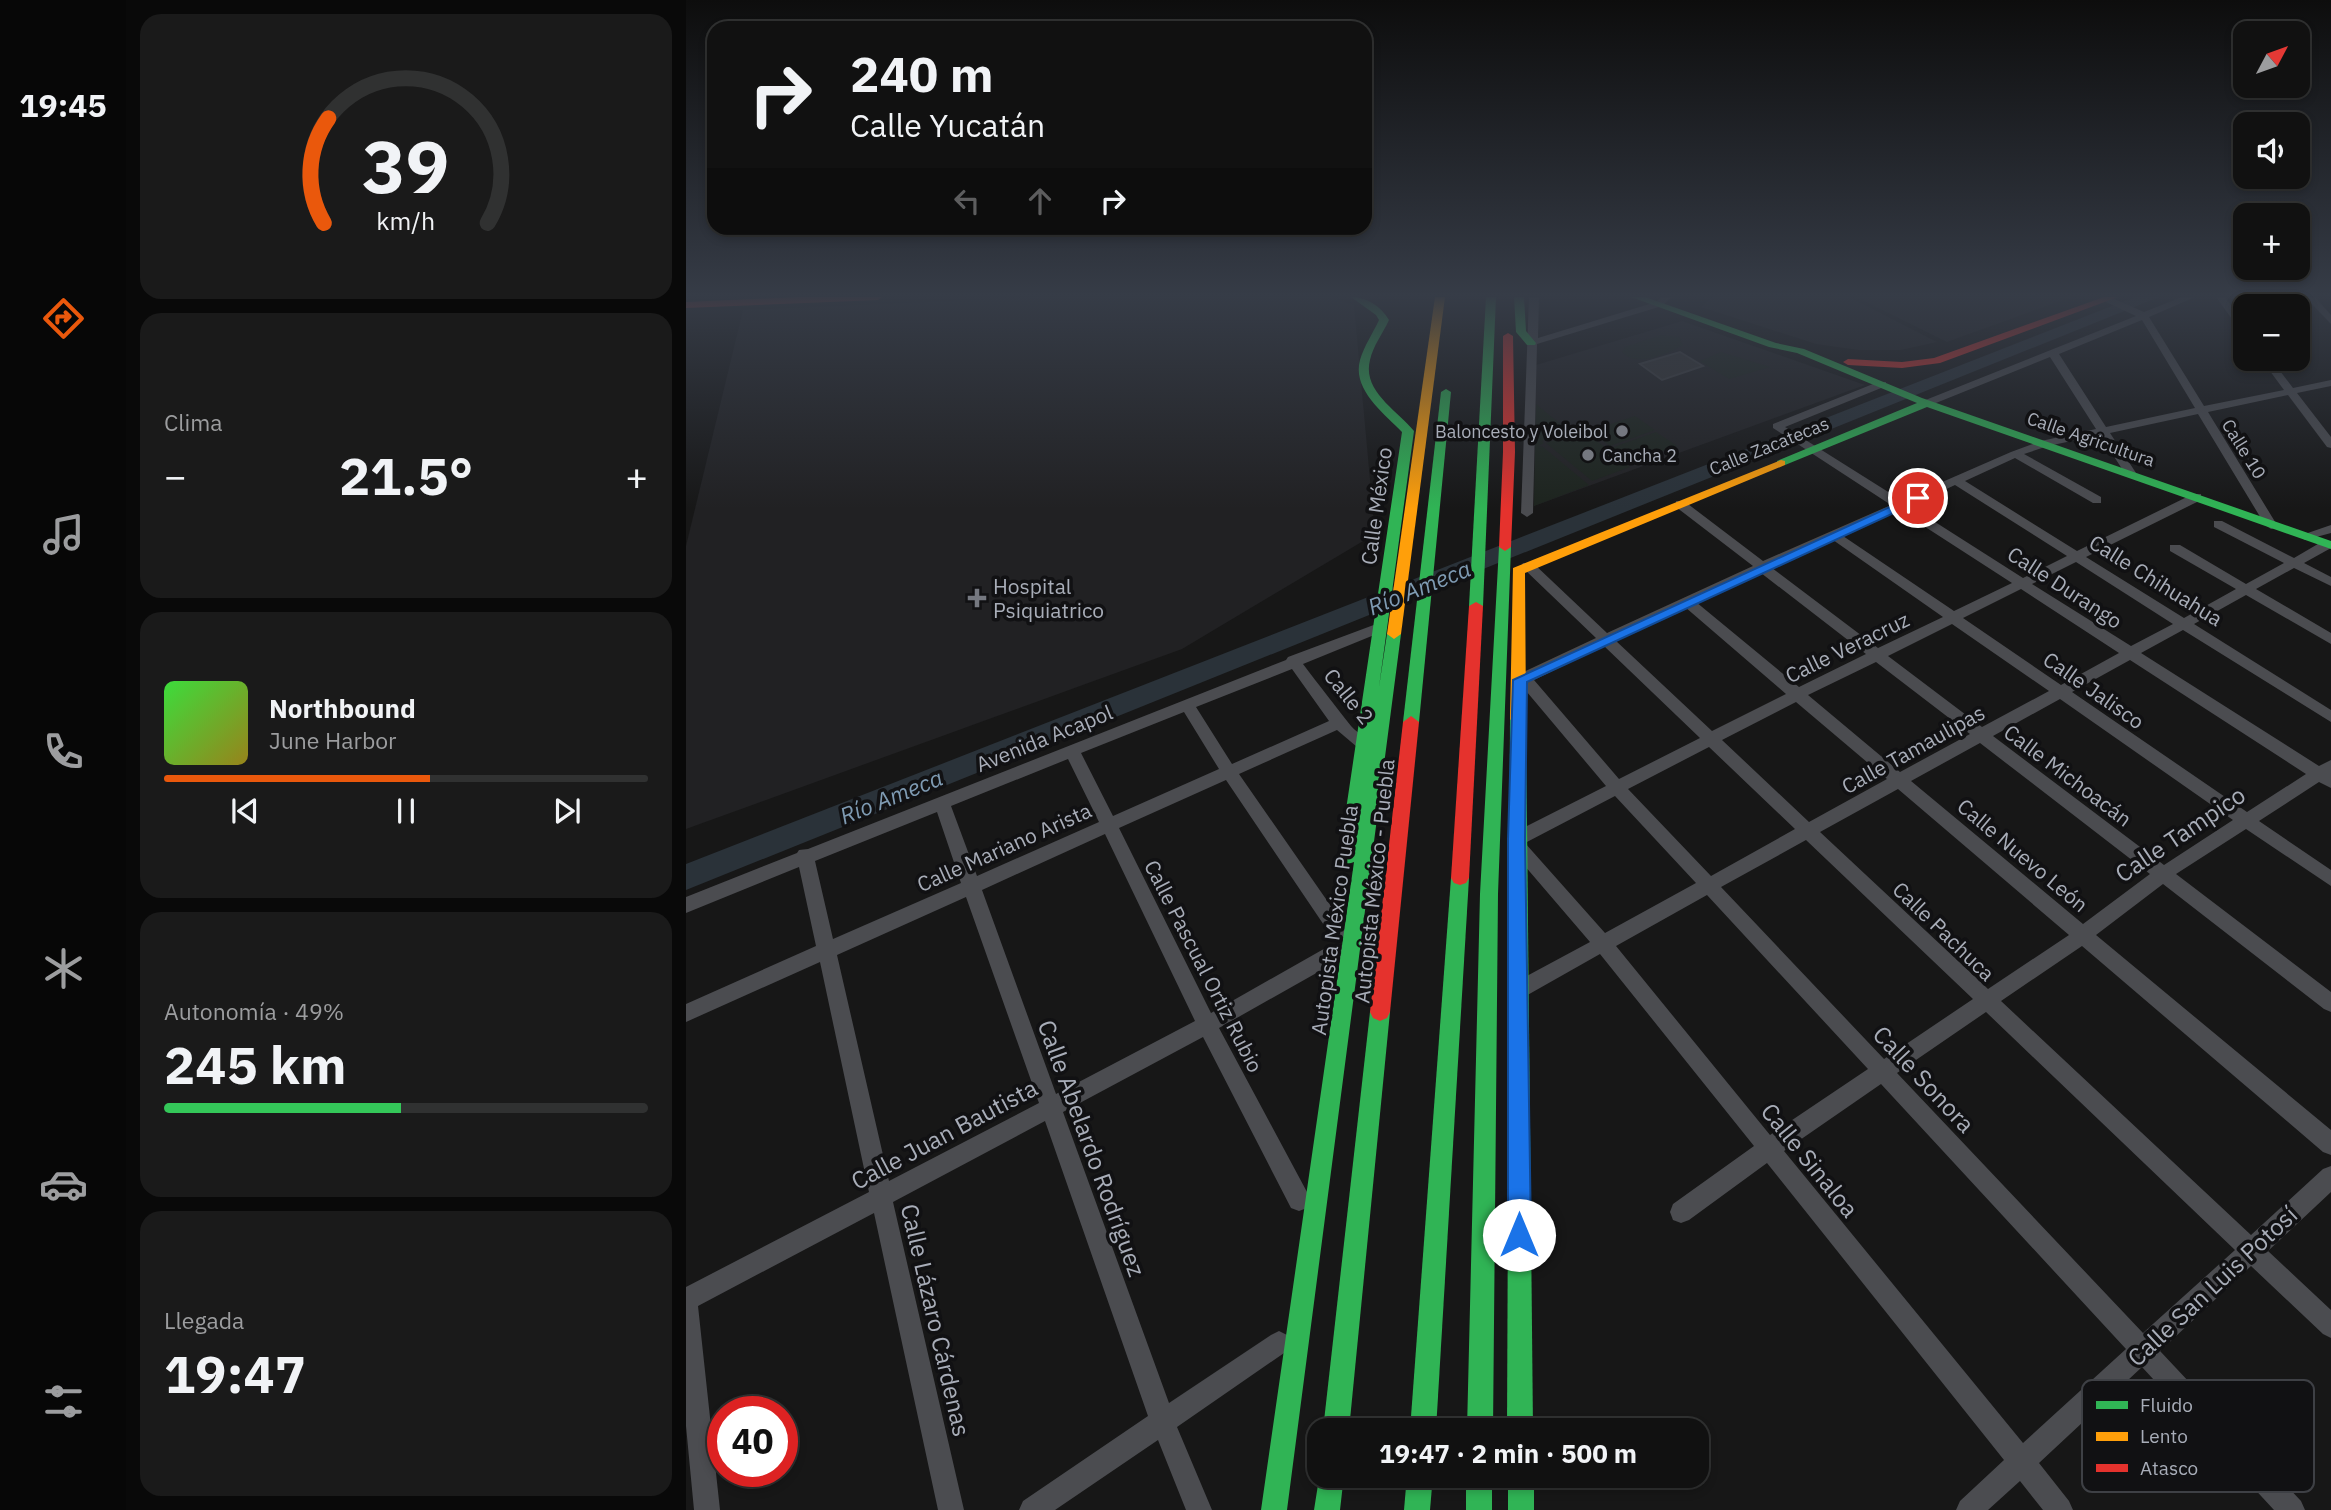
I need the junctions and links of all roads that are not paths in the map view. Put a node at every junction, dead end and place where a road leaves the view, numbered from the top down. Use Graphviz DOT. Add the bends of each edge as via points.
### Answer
graph roads {
  1 [pos="1363,367"];
  2 [pos="1429,367"];
  3 [pos="1488,367"];
  4 [pos="1517,367"];
  5 [pos="1521,367"];
  6 [pos="1841,367"];
  7 [pos="1900,367"];
  8 [pos="2014,367"];
  9 [pos="2062,367"];
  10 [pos="2174,367"];
  11 [pos="2275,371"];
  12 [pos="1448,375"];
  13 [pos="2331,383"];
  14 [pos="1888,386"];
  15 [pos="2290,391"];
  16 [pos="1922,401"];
  17 [pos="2200,411"];
  18 [pos="2104,431"];
  19 [pos="2045,443"];
  20 [pos="2331,445"];
  21 [pos="1809,447"];
  22 [pos="2015,454"];
  23 [pos="2130,473"];
  24 [pos="1957,481"];
  25 [pos="2197,497"];
  26 [pos="2096,500"];
  27 [pos="1680,504"];
  28 [pos="1898,506"];
  29 [pos="1527,513"];
  30 [pos="2218,524"];
  31 [pos="2272,525"];
  32 [pos="1834,535"];
  33 [pos="2330,539"];
  34 [pos="2175,548"];
  35 [pos="2079,556"];
  36 [pos="2292,564"];
  37 [pos="1763,566"];
  38 [pos="1396,568"];
  39 [pos="1523,569"];
  40 [pos="2331,582"];
  41 [pos="2022,584"];
  42 [pos="2246,589"];
  43 [pos="1686,601"];
  44 [pos="1954,617"];
  45 [pos="2185,623"];
  46 [pos="1385,626"];
  47 [pos="2331,639"];
  48 [pos="1605,640"];
  49 [pos="2130,653"];
  50 [pos="1878,655"];
  51 [pos="1293,660"];
  52 [pos="1522,679"];
  53 [pos="2060,692"];
  54 [pos="1796,695"];
  55 [pos="1187,704"];
  56 [pos="2331,717"];
  57 [pos="1341,722"];
  58 [pos="1982,735"];
  59 [pos="1709,739"];
  60 [pos="1362,745"];
  61 [pos="1072,750"];
  62 [pos="1378,752"];
  63 [pos="1229,772"];
  64 [pos="2327,774"];
  65 [pos="1899,781"];
  66 [pos="1616,786"];
  67 [pos="941,801"];
  68 [pos="2246,819"];
  69 [pos="1109,825"];
  70 [pos="1806,832"];
  71 [pos="1517,842"];
  72 [pos="805,855"];
  73 [pos="2163,874"];
  74 [pos="2331,879"];
  75 [pos="971,886"];
  76 [pos="1709,886"];
  77 [pos="1489,894"];
  78 [pos="1518,897"];
  79 [pos="686,905"];
  80 [pos="2083,935"];
  81 [pos="1337,942"];
  82 [pos="1604,945"];
  83 [pos="827,951"];
  84 [pos="1517,991"];
  85 [pos="1984,1002"];
  86 [pos="2331,1003"];
  87 [pos="686,1013"];
  88 [pos="1207,1025"];
  89 [pos="1881,1072"];
  90 [pos="1050,1108"];
  91 [pos="2331,1144"];
  92 [pos="1768,1149"];
  93 [pos="2331,1177"];
  94 [pos="881,1197"];
  95 [pos="1298,1207"];
  96 [pos="1681,1212"];
  97 [pos="2250,1251"];
  98 [pos="686,1300"];
  99 [pos="2331,1326"];
  100 [pos="1280,1337"];
  101 [pos="2142,1350"];
  102 [pos="1274,1369"];
  103 [pos="2110,1380"];
  104 [pos="2170,1380"];
  105 [pos="2082,1406"];
  106 [pos="1337,1418"];
  107 [pos="1424,1418"];
  108 [pos="1480,1418"];
  109 [pos="1520,1418"];
  110 [pos="1163,1422"];
  111 [pos="2021,1462"];
  112 [pos="1330,1488"];
  113 [pos="1419,1488"];
  114 [pos="1479,1488"];
  115 [pos="1521,1488"];
  116 [pos="2275,1492"];
  117 [pos="707,1510"];
  118 [pos="951,1510"];
  119 [pos="1032,1510"];
  120 [pos="1199,1510"];
  121 [pos="1274,1510"];
  122 [pos="1327,1510"];
  123 [pos="1418,1510"];
  124 [pos="1479,1510"];
  125 [pos="1521,1510"];
  126 [pos="1969,1510"];
  127 [pos="2060,1510"];
  128 [pos="2292,1510"];
  1 -- 38 [label="main road, Calle México" via="1364,384 1398,415 1408,431"];
  2 -- 38 [label="main road, Autopista México Puebla"];
  3 -- 107 [label="main road" via="1476,647"];
  4 -- 77 [label="main road" via="1504,527"];
  5 -- 29 [label="street"];
  6 -- 14 [label="main road, Calle Agricultura"];
  7 -- 14 [label="main road"];
  8 -- 16 [label="street, Calle Zacatecas"];
  9 -- 18 [label="street"];
  10 -- 17 [label="street, Calle 10"];
  11 -- 15 [label="street"];
  12 -- 106 [label="main road, Autopista México - Puebla"];
  13 -- 15 [label="street"];
  14 -- 16 [label="main road, Calle Agricultura"];
  14 -- 21 [label="street, Calle Durango" via="1780,428"];
  15 -- 17 [label="street"];
  15 -- 20 [label="street"];
  16 -- 19 [label="main road, Calle Agricultura"];
  16 -- 21 [label="main road, Calle Zacatecas"];
  17 -- 18 [label="street"];
  17 -- 31 [label="street, Calle 10"];
  18 -- 19 [label="street"];
  18 -- 23 [label="street"];
  19 -- 22 [label="street"];
  19 -- 23 [label="main road, Calle Agricultura"];
  21 -- 27 [label="main road, Calle Zacatecas"];
  21 -- 28 [label="street, Calle Durango"];
  22 -- 24 [label="street"];
  22 -- 26 [label="street"];
  23 -- 25 [label="main road, Calle Agricultura"];
  24 -- 28 [label="street"];
  24 -- 35 [label="street, Calle Chihuahua"];
  25 -- 31 [label="main road, Calle Agricultura"];
  25 -- 35 [label="street, Calle Veracruz"];
  27 -- 37 [label="street, Calle Michoacán"];
  27 -- 39 [label="main road, Calle Zacatecas"];
  28 -- 32 [label="street"];
  28 -- 41 [label="street, Calle Durango"];
  30 -- 36 [label="street"];
  31 -- 33 [label="main road, Calle Agricultura"];
  32 -- 37 [label="street"];
  32 -- 44 [label="street, Calle Jalisco"];
  33 -- 36 [label="street, Calle Tamaulipas"];
  34 -- 42 [label="street"];
  35 -- 41 [label="street, Calle Veracruz"];
  35 -- 45 [label="street, Calle Chihuahua"];
  36 -- 40 [label="street"];
  36 -- 42 [label="street, Calle Tamaulipas"];
  37 -- 43 [label="street"];
  37 -- 50 [label="street, Calle Michoacán"];
  38 -- 46 [label="main road, Autopista México Puebla"];
  39 -- 48 [label="street, Calle Pachuca"];
  39 -- 52 [label="main road"];
  41 -- 44 [label="street, Calle Veracruz"];
  41 -- 49 [label="street, Calle Durango"];
  42 -- 45 [label="street, Calle Tamaulipas"];
  42 -- 47 [label="street"];
  43 -- 48 [label="street"];
  43 -- 54 [label="street, Calle Nuevo León"];
  44 -- 50 [label="street, Calle Veracruz"];
  44 -- 53 [label="street, Calle Jalisco"];
  45 -- 49 [label="street, Calle Tamaulipas"];
  45 -- 56 [label="street, Calle Chihuahua"];
  46 -- 51 [label="street, Avenida Acapol"];
  46 -- 60 [label="main road, Autopista México Puebla"];
  46 -- 62 [label="main road, Autopista México Puebla"];
  48 -- 52 [label="street"];
  48 -- 59 [label="street, Calle Pachuca"];
  49 -- 53 [label="street, Calle Tamaulipas"];
  49 -- 64 [label="street, Calle Durango"];
  50 -- 54 [label="street, Calle Veracruz"];
  50 -- 58 [label="street, Calle Michoacán"];
  51 -- 55 [label="street, Avenida Acapol"];
  51 -- 57 [label="street, Calle 2"];
  52 -- 66 [label="street, Calle Sonora"];
  52 -- 71 [label="main road"];
  53 -- 58 [label="street, Calle Tamaulipas"];
  53 -- 68 [label="street, Calle Jalisco"];
  54 -- 59 [label="street, Calle Veracruz"];
  54 -- 65 [label="street, Calle Nuevo León"];
  55 -- 61 [label="street, Avenida Acapol"];
  55 -- 63 [label="street"];
  57 -- 60 [label="street, Calle 2"];
  57 -- 63 [label="street, Calle Mariano Arista"];
  58 -- 65 [label="street, Calle Tamaulipas"];
  58 -- 73 [label="street, Calle Michoacán"];
  59 -- 66 [label="street, Calle Veracruz"];
  59 -- 70 [label="street, Calle Pachuca"];
  60 -- 62 [label="street, Calle 2"];
  60 -- 81 [label="main road, Autopista México Puebla"];
  61 -- 67 [label="street, Avenida Acapol"];
  61 -- 69 [label="street, Calle Pascual Ortiz Rubio"];
  62 -- 121 [label="main road, Autopista México Puebla"];
  63 -- 69 [label="street, Calle Mariano Arista"];
  63 -- 81 [label="street"];
  64 -- 68 [label="street, Calle Tampico"];
  65 -- 70 [label="street, Calle Tamaulipas"];
  65 -- 80 [label="street, Calle Nuevo León"];
  66 -- 71 [label="street, Calle Veracruz"];
  66 -- 76 [label="street, Calle Sonora"];
  67 -- 72 [label="street, Avenida Acapol"];
  67 -- 75 [label="street, Calle Abelardo Rodríguez"];
  68 -- 73 [label="street, Calle Tampico"];
  68 -- 74 [label="street, Calle Jalisco"];
  69 -- 75 [label="street, Calle Mariano Arista"];
  69 -- 88 [label="street, Calle Pascual Ortiz Rubio"];
  70 -- 76 [label="street, Calle Tamaulipas"];
  70 -- 85 [label="street, Calle Pachuca"];
  71 -- 78 [label="main road"];
  71 -- 82 [label="street, Calle Sinaloa"];
  72 -- 79 [label="street, Avenida Acapol"];
  72 -- 83 [label="street, Calle Lázaro Cárdenas"];
  73 -- 80 [label="street, Calle Tampico"];
  73 -- 86 [label="street, Calle Michoacán"];
  75 -- 83 [label="street, Calle Mariano Arista"];
  75 -- 90 [label="street, Calle Abelardo Rodríguez"];
  76 -- 82 [label="street, Calle Tamaulipas"];
  76 -- 89 [label="street, Calle Sonora"];
  77 -- 78 [label="main road"];
  77 -- 108 [label="main road"];
  78 -- 84 [label="main road"];
  80 -- 85 [label="street, Calle Tampico"];
  80 -- 91 [label="street, Calle Nuevo León"];
  81 -- 88 [label="street, Calle Juan Bautista"];
  81 -- 95 [label="main road, Autopista México Puebla"];
  82 -- 84 [label="street, Calle Tamaulipas"];
  82 -- 92 [label="street, Calle Sinaloa"];
  83 -- 87 [label="street, Calle Mariano Arista"];
  83 -- 94 [label="street, Calle Lázaro Cárdenas"];
  84 -- 109 [label="main road"];
  85 -- 89 [label="street, Calle Tampico"];
  85 -- 97 [label="street, Calle Pachuca"];
  88 -- 90 [label="street, Calle Juan Bautista"];
  88 -- 95 [label="street, Calle Pascual Ortiz Rubio"];
  89 -- 92 [label="street, Calle Tampico"];
  89 -- 101 [label="street, Calle Sonora"];
  90 -- 94 [label="street, Calle Juan Bautista"];
  90 -- 110 [label="street, Calle Abelardo Rodríguez"];
  92 -- 96 [label="street, Calle Tampico"];
  92 -- 111 [label="street, Calle Sinaloa"];
  93 -- 97 [label="street, Calle San Luis Potosí"];
  94 -- 98 [label="street, Calle Juan Bautista"];
  94 -- 118 [label="street, Calle Lázaro Cárdenas"];
  97 -- 99 [label="street, Calle Pachuca"];
  97 -- 101 [label="street, Calle San Luis Potosí"];
  98 -- 117 [label="street"];
  100 -- 102 [label="main road"];
  100 -- 110 [label="street"];
  101 -- 103 [label="street, Calle San Luis Potosí"];
  101 -- 104 [label="street, Calle Sonora"];
  105 -- 111 [label="street, Calle San Luis Potosí"];
  110 -- 119 [label="street"];
  110 -- 120 [label="street, Calle Abelardo Rodríguez"];
  111 -- 126 [label="street, Calle San Luis Potosí"];
  111 -- 127 [label="street, Calle Sinaloa"];
  112 -- 122 [label="main road"];
  113 -- 123 [label="main road"];
  114 -- 124 [label="main road"];
  115 -- 125 [label="main road"];
  116 -- 128 [label="street, Calle Sonora"];
}
